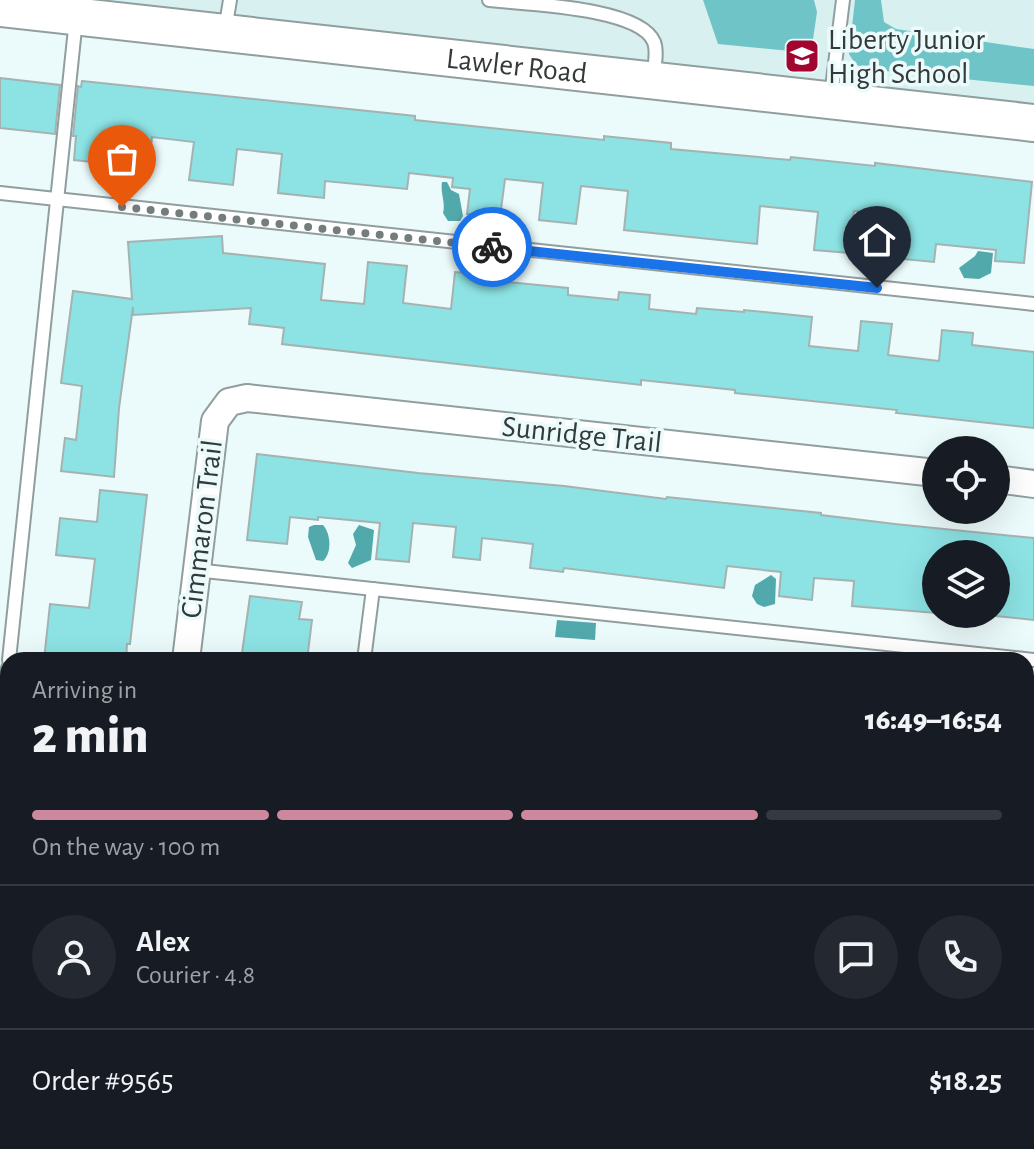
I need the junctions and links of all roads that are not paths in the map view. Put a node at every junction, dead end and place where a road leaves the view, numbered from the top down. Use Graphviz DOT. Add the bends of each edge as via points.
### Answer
graph roads {
  1 [pos="489,0"];
  2 [pos="843,0"];
  3 [pos="0,8"];
  4 [pos="76,17"];
  5 [pos="227,17"];
  6 [pos="653,81"];
  7 [pos="831,101"];
  8 [pos="1034,123"];
  9 [pos="0,193"];
  10 [pos="59,201"];
  11 [pos="1034,304"];
  12 [pos="229,402"];
  13 [pos="922,471"];
  14 [pos="1010,481"];
  15 [pos="1034,484"];
  16 [pos="195,570"];
  17 [pos="373,589"];
  18 [pos="10,652"];
  19 [pos="187,652"];
  20 [pos="365,652"];
  21 [pos="960,652"];
  1 -- 6 [label="lane" via="607,13 630,21 649,33 655,45"];
  2 -- 7 [label="lane"];
  3 -- 4 [label="street, Lawler Road"];
  4 -- 5 [label="street, Lawler Road"];
  4 -- 10 [label="lane"];
  5 -- 6 [label="street, Lawler Road"];
  6 -- 7 [label="street, Lawler Road"];
  7 -- 8 [label="street, Lawler Road"];
  9 -- 10 [label="lane"];
  10 -- 11 [label="lane"];
  10 -- 18 [label="lane"];
  12 -- 13 [label="street, Sunridge Trail" via="275,400"];
  12 -- 16 [label="street, Cimmaron Trail" via="215,421"];
  14 -- 15 [label="street"];
  16 -- 17 [label="lane"];
  16 -- 19 [label="street, Cimmaron Trail"];
  17 -- 20 [label="lane"];
  17 -- 21 [label="lane"];
}
